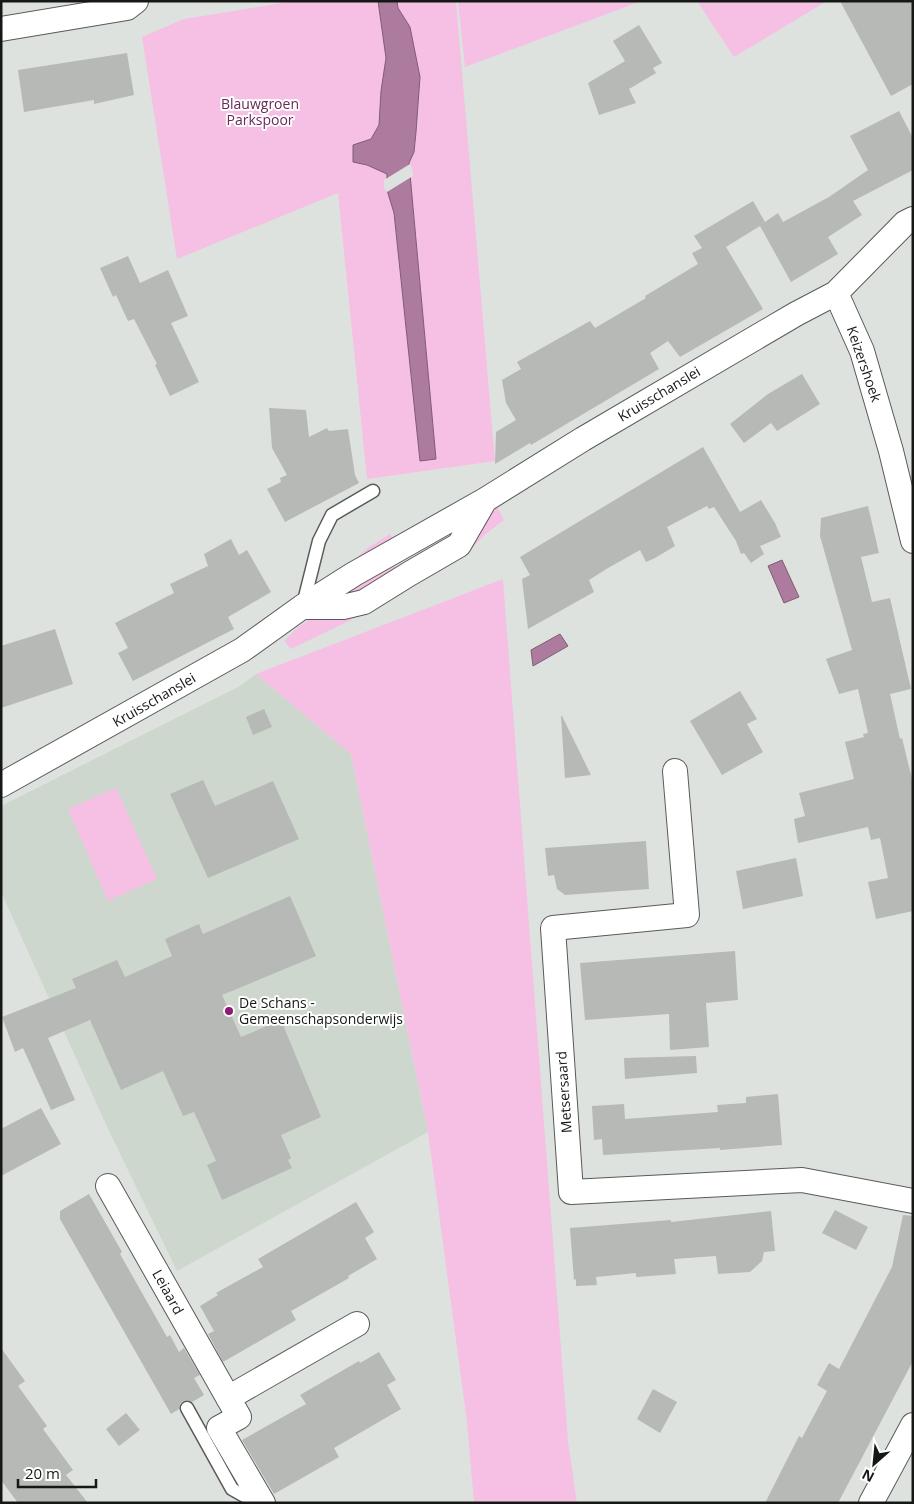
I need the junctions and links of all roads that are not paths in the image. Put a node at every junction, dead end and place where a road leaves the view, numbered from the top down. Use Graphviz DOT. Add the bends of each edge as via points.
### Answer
graph roads {
  1 [pos="136,1"];
  2 [pos="1,29"];
  3 [pos="913,219"];
  4 [pos="836,293"];
  5 [pos="373,491"];
  6 [pos="913,541"];
  7 [pos="302,607"];
  8 [pos="675,771"];
  9 [pos="1,785"];
  10 [pos="108,1186"];
  11 [pos="913,1200"];
  12 [pos="357,1324"];
  13 [pos="228,1398"];
  14 [pos="187,1408"];
  15 [pos="913,1425"];
  16 [pos="262,1502"];
  17 [pos="871,1503"];
  1 -- 2 [label="street" via="127,8"];
  3 -- 4 [label="street"];
  4 -- 6 [label="street, Keizershoek" via="862,351"];
  4 -- 7 [label="street, Kruisschanslei"];
  5 -- 7 [label="lane" via="332,515 319,541"];
  7 -- 9 [label="street, Kruisschanslei" via="242,650"];
  8 -- 11 [label="street, Metsersaard" via="687,915 553,928 571,1192 802,1180"];
  10 -- 13 [label="street, Leiaard"];
  12 -- 13 [label="street"];
  13 -- 16 [label="street, Leiaard" via="239,1417 219,1428"];
  14 -- 16 [label="lane" via="232,1489 241,1496"];
  15 -- 17 [label="street"];
}
